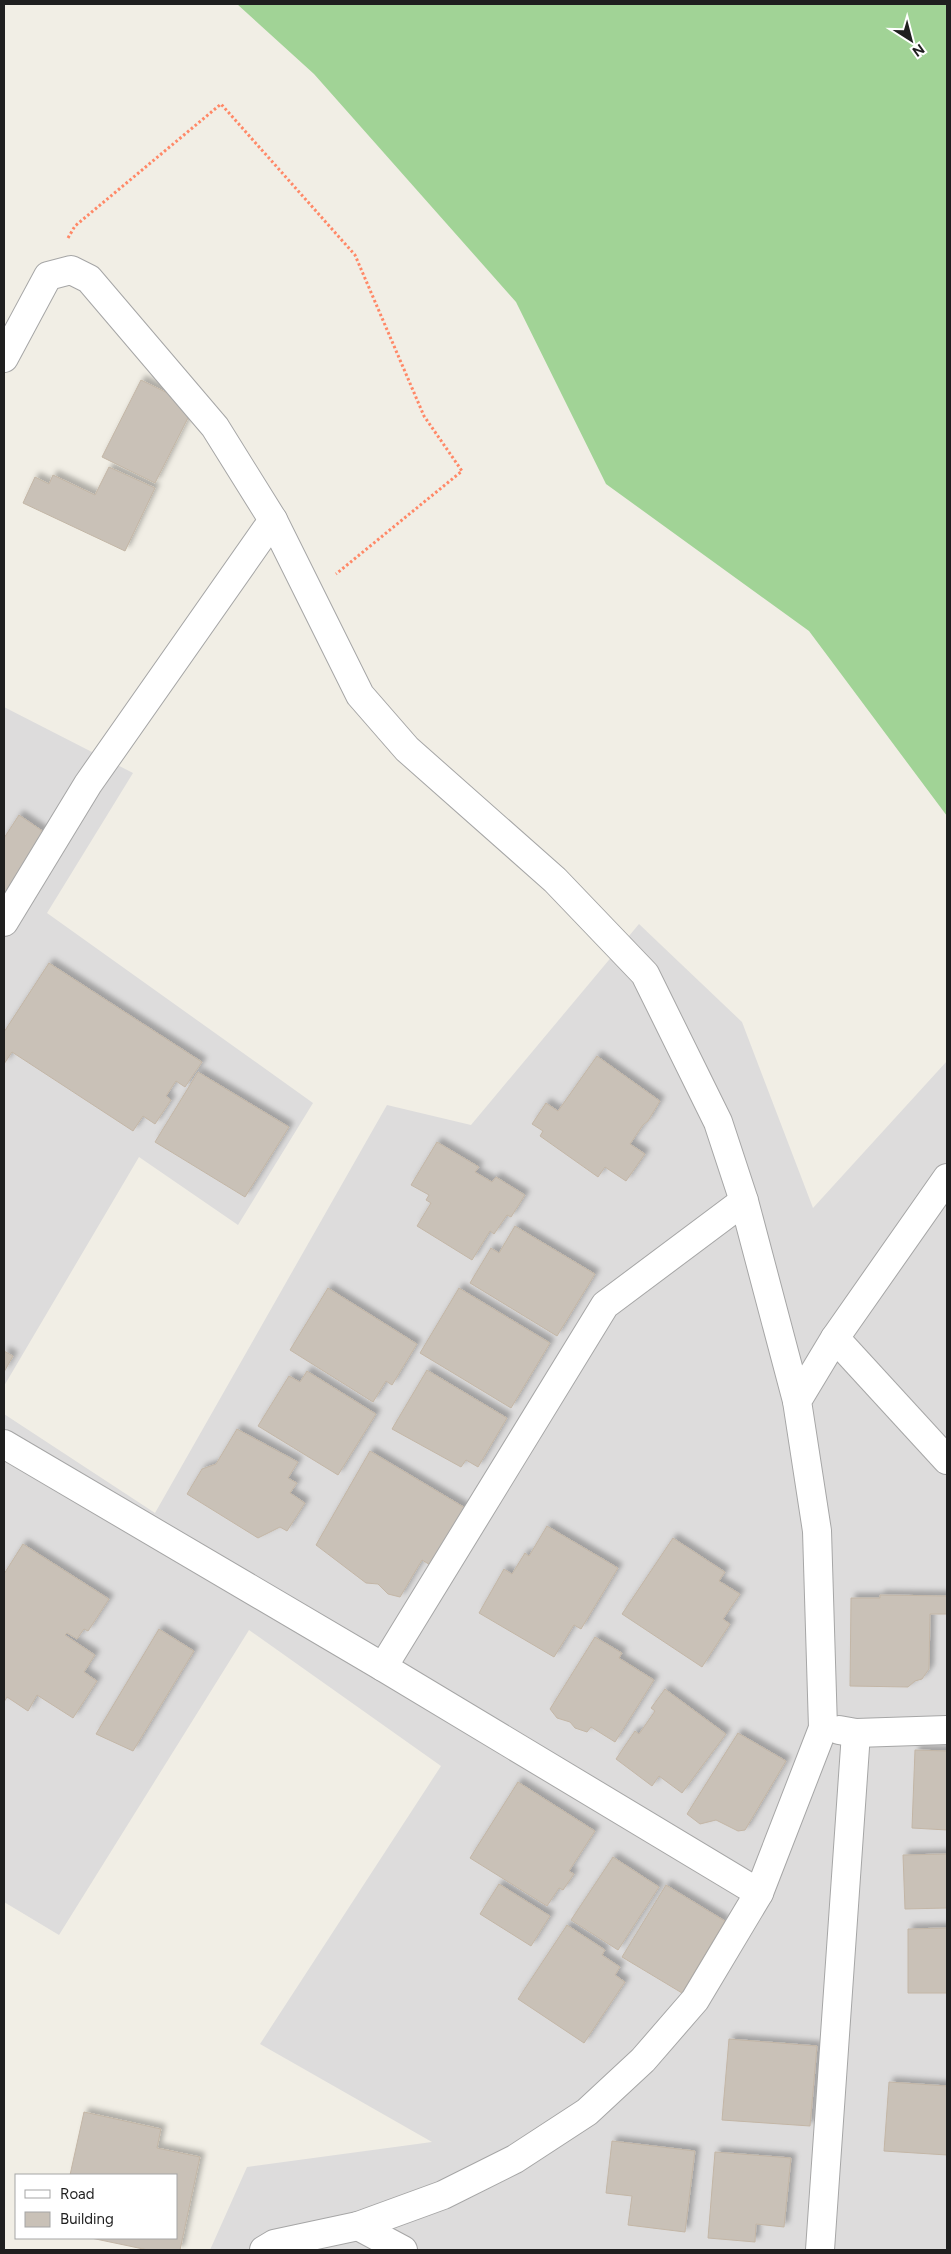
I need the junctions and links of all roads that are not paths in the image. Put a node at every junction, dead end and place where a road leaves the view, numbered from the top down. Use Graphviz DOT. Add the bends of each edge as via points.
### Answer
graph roads {
  1 [pos="4,358"];
  2 [pos="273,520"];
  3 [pos="4,922"];
  4 [pos="947,1178"];
  5 [pos="744,1202"];
  6 [pos="836,1338"];
  7 [pos="797,1401"];
  8 [pos="4,1444"];
  9 [pos="947,1460"];
  10 [pos="383,1667"];
  11 [pos="823,1728"];
  12 [pos="947,1730"];
  13 [pos="856,1733"];
  14 [pos="759,1893"];
  15 [pos="358,2226"];
  16 [pos="264,2250"];
  17 [pos="403,2250"];
  18 [pos="820,2250"];
  1 -- 2 [label="street" via="48,276 71,270 89,279 216,427"];
  2 -- 3 [label="street" via="88,784"];
  2 -- 5 [label="street" via="360,695 407,749 555,880 646,974 718,1122"];
  4 -- 6 [label="street"];
  5 -- 7 [label="street"];
  5 -- 10 [label="street" via="605,1305"];
  6 -- 7 [label="street"];
  6 -- 9 [label="street"];
  7 -- 11 [label="street" via="817,1531"];
  8 -- 10 [label="street"];
  10 -- 14 [label="street"];
  11 -- 13 [label="street"];
  11 -- 14 [label="street"];
  12 -- 13 [label="street"];
  13 -- 18 [label="street"];
  14 -- 15 [label="street" via="695,2000 643,2060 587,2112 515,2160 451,2191"];
  15 -- 16 [label="street" via="274,2244"];
  15 -- 17 [label="street"];
}
